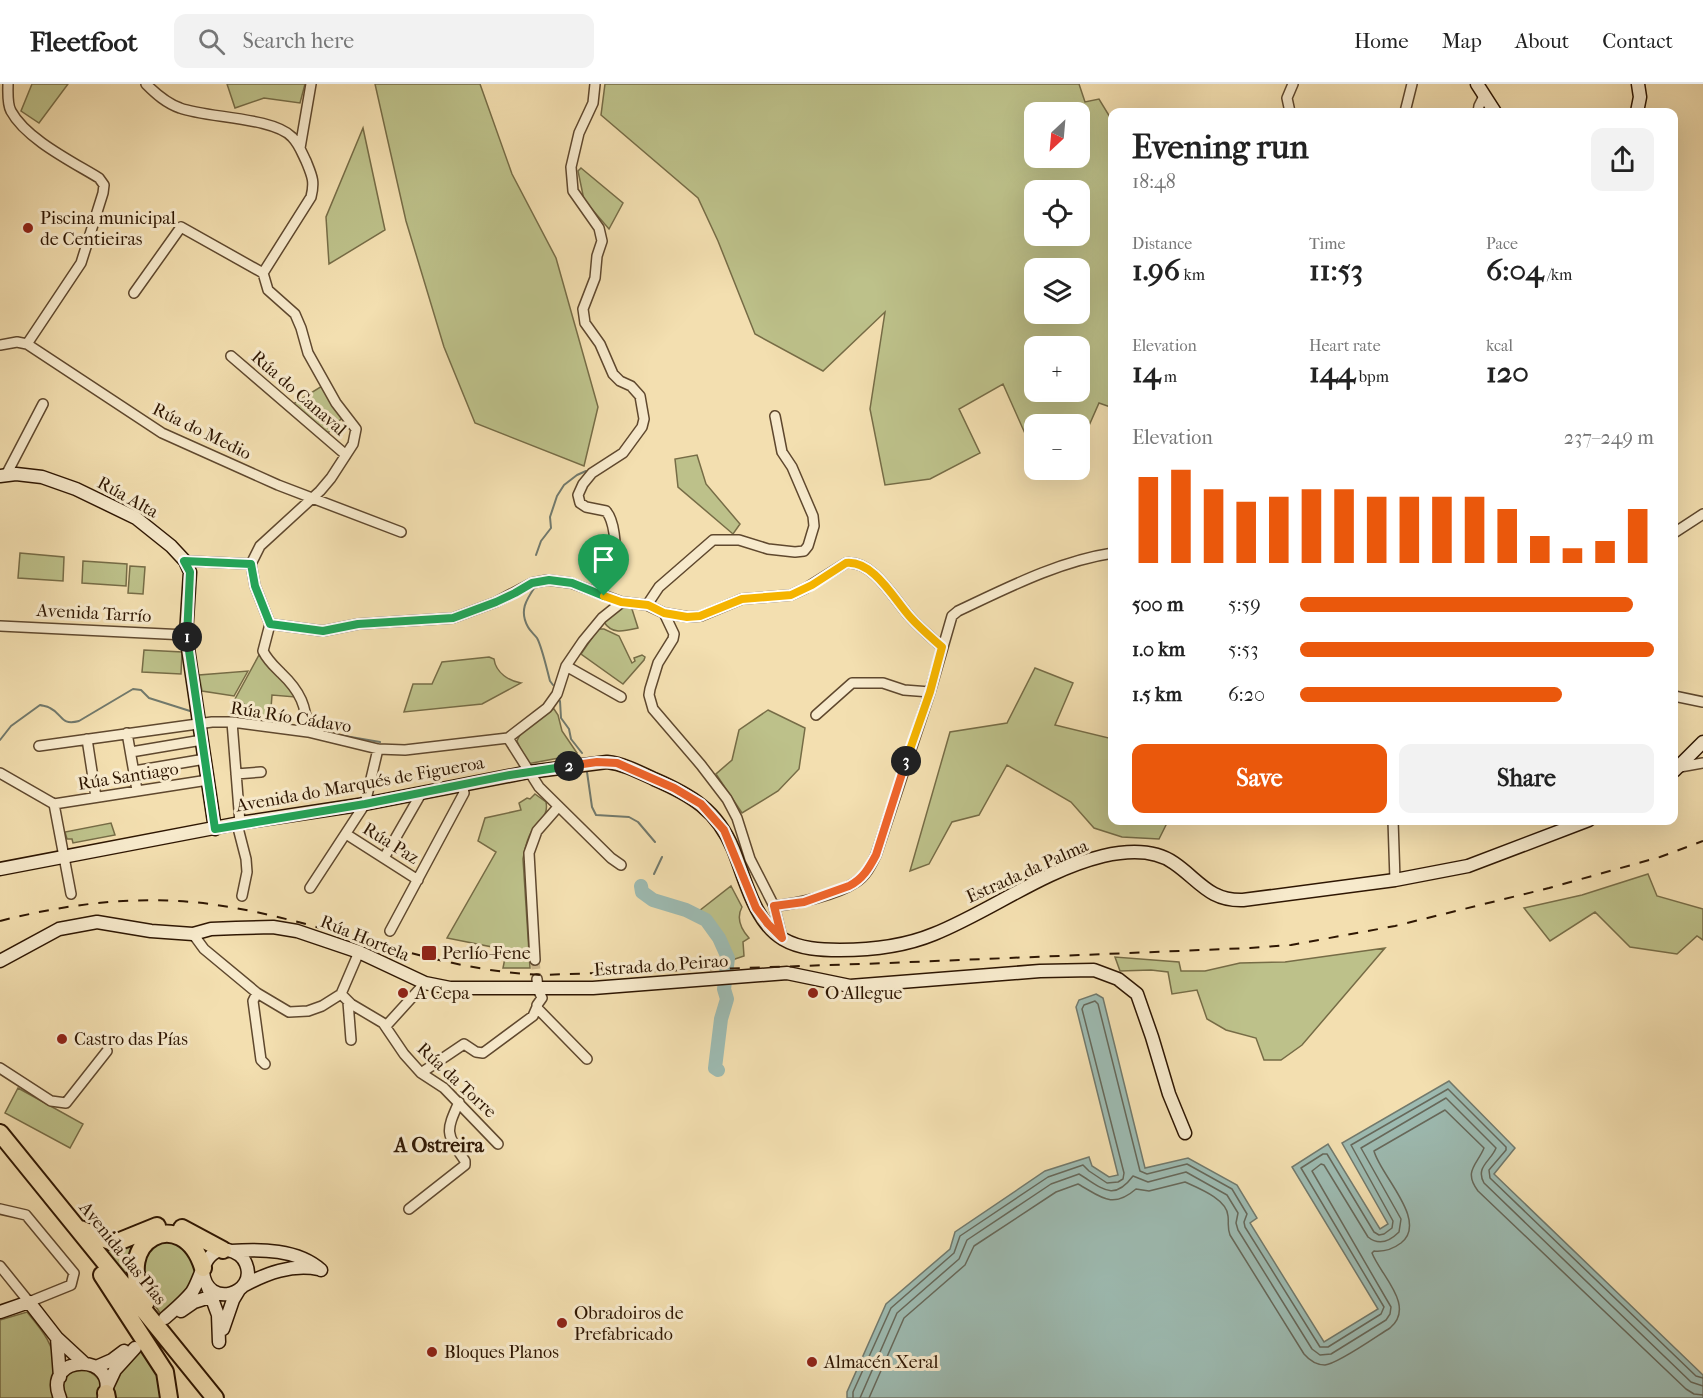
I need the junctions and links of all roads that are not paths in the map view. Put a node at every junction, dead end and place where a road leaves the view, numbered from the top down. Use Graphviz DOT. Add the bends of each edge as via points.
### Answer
graph roads {
  1 [pos="8,84"];
  2 [pos="146,84"];
  3 [pos="310,84"];
  4 [pos="595,84"];
  5 [pos="1293,84"];
  6 [pos="1412,84"];
  7 [pos="1477,84"];
  8 [pos="1638,84"];
  9 [pos="1484,96"];
  10 [pos="1289,108"];
  11 [pos="1406,108"];
  12 [pos="1480,108"];
  13 [pos="1492,108"];
  14 [pos="1638,108"];
  15 [pos="300,148"];
  16 [pos="263,273"];
  17 [pos="134,293"];
  18 [pos="27,344"];
  19 [pos="0,345"];
  20 [pos="231,356"];
  21 [pos="43,405"];
  22 [pos="775,416"];
  23 [pos="346,455"];
  24 [pos="3,476"];
  25 [pos="311,498"];
  26 [pos="1703,514"];
  27 [pos="1678,530"];
  28 [pos="401,532"];
  29 [pos="1108,554"];
  30 [pos="184,561"];
  31 [pos="251,564"];
  32 [pos="604,596"];
  33 [pos="621,602"];
  34 [pos="648,605"];
  35 [pos="664,613"];
  36 [pos="270,624"];
  37 [pos="0,626"];
  38 [pos="186,635"];
  39 [pos="942,647"];
  40 [pos="566,666"];
  41 [pos="930,692"];
  42 [pos="621,697"];
  43 [pos="1678,697"];
  44 [pos="1703,702"];
  45 [pos="816,715"];
  46 [pos="232,722"];
  47 [pos="199,723"];
  48 [pos="308,732"];
  49 [pos="128,733"];
  50 [pos="508,738"];
  51 [pos="87,739"];
  52 [pos="202,740"];
  53 [pos="1703,742"];
  54 [pos="39,746"];
  55 [pos="378,749"];
  56 [pos="131,752"];
  57 [pos="205,759"];
  58 [pos="1703,763"];
  59 [pos="585,764"];
  60 [pos="1678,768"];
  61 [pos="1678,769"];
  62 [pos="134,771"];
  63 [pos="261,772"];
  64 [pos="529,772"];
  65 [pos="0,773"];
  66 [pos="236,774"];
  67 [pos="208,780"];
  68 [pos="462,784"];
  69 [pos="137,790"];
  70 [pos="422,792"];
  71 [pos="96,797"];
  72 [pos="54,804"];
  73 [pos="365,804"];
  74 [pos="558,807"];
  75 [pos="238,824"];
  76 [pos="1393,825"];
  77 [pos="1571,825"];
  78 [pos="215,829"];
  79 [pos="346,834"];
  80 [pos="64,858"];
  81 [pos="384,858"];
  82 [pos="621,865"];
  83 [pos="0,869"];
  84 [pos="418,880"];
  85 [pos="1395,880"];
  86 [pos="310,888"];
  87 [pos="71,894"];
  88 [pos="242,896"];
  89 [pos="774,906"];
  90 [pos="390,931"];
  91 [pos="193,934"];
  92 [pos="782,938"];
  93 [pos="359,952"];
  94 [pos="535,960"];
  95 [pos="0,961"];
  96 [pos="425,983"];
  97 [pos="537,984"];
  98 [pos="257,993"];
  99 [pos="344,998"];
  100 [pos="537,1007"];
  101 [pos="386,1026"];
  102 [pos="351,1040"];
  103 [pos="107,1051"];
  104 [pos="586,1059"];
  105 [pos="265,1064"];
  106 [pos="0,1068"];
  107 [pos="422,1073"];
  108 [pos="459,1102"];
  109 [pos="0,1132"];
  110 [pos="1185,1133"];
  111 [pos="498,1144"];
  112 [pos="0,1150"];
  113 [pos="409,1209"];
  114 [pos="1,1210"];
  115 [pos="78,1229"];
  116 [pos="227,1250"];
  117 [pos="0,1266"];
  118 [pos="204,1274"];
  119 [pos="102,1275"];
  120 [pos="241,1288"];
  121 [pos="215,1295"];
  122 [pos="29,1302"];
  123 [pos="0,1312"];
  124 [pos="165,1324"];
  125 [pos="57,1338"];
  126 [pos="90,1365"];
  127 [pos="60,1377"];
  128 [pos="106,1394"];
  129 [pos="60,1398"];
  130 [pos="169,1398"];
  131 [pos="203,1398"];
  132 [pos="215,1398"];
  1 -- 18 [label="street" via="9,110 19,122 104,185 81,263"];
  2 -- 15 [label="street" via="169,104 183,110 269,126 291,135"];
  3 -- 15 [label="street"];
  4 -- 32 [label="street" via="593,103 579,133 571,167 573,191 599,228 602,241 595,278 583,309 585,323 600,344 613,374 640,396 644,419 623,453 592,473 578,495 586,507 606,512 614,527 614,554 600,579"];
  5 -- 10 [label="street" via="1287,98"];
  6 -- 11 [label="street"];
  7 -- 9 [label="street"];
  8 -- 14 [label="street"];
  9 -- 12 [label="street"];
  9 -- 13 [label="street"];
  15 -- 16 [label="street" via="314,182 311,197"];
  16 -- 17 [label="street" via="181,227"];
  16 -- 23 [label="street" via="268,290 294,314 308,353 356,429"];
  18 -- 19 [label="street"];
  18 -- 25 [label="street, Rúa do Medio" via="162,433"];
  20 -- 23 [label="street, Rúa do Canaval"];
  21 -- 24 [label="street, Rúa Alta"];
  22 -- 34 [label="street" via="782,452 813,516 808,546 795,552 739,540 713,540 659,587"];
  23 -- 25 [label="street"];
  24 -- 30 [label="street, Rúa Alta" via="42,477 76,489 136,518"];
  25 -- 28 [label="street, Rúa do Medio"];
  25 -- 31 [label="street" via="260,546"];
  26 -- 27 [label="street"];
  29 -- 39 [label="street" via="1021,582 958,611 952,616"];
  30 -- 31 [label="street"];
  30 -- 38 [label="street" via="190,572"];
  31 -- 36 [label="street"];
  32 -- 33 [label="street"];
  32 -- 36 [label="street" via="572,583 549,580 532,583 453,618 358,624 323,631"];
  33 -- 34 [label="street"];
  33 -- 40 [label="street" via="602,618"];
  34 -- 35 [label="street"];
  35 -- 39 [label="street" via="700,616 742,599 791,595 853,562 888,587 910,617"];
  35 -- 89 [label="street" via="674,634 658,663 650,689 653,709 727,800"];
  36 -- 48 [label="street" via="263,651 298,692 306,711"];
  37 -- 38 [label="street, Avenida Tarrío"];
  38 -- 47 [label="street"];
  39 -- 41 [label="street"];
  40 -- 42 [label="street"];
  40 -- 50 [label="street" via="547,708"];
  41 -- 45 [label="street" via="883,683 852,683"];
  41 -- 89 [label="street" via="869,868 849,886 804,902"];
  43 -- 44 [label="street"];
  46 -- 47 [label="street, Rúa Río Cádavo"];
  46 -- 48 [label="street, Rúa Río Cádavo"];
  46 -- 66 [label="street"];
  47 -- 49 [label="street, Rúa Río Cádavo"];
  47 -- 52 [label="street"];
  48 -- 55 [label="street, Rúa Río Cádavo"];
  49 -- 51 [label="street, Rúa Río Cádavo"];
  49 -- 56 [label="street"];
  50 -- 55 [label="street, Rúa Río Cádavo" via="405,750"];
  50 -- 64 [label="street"];
  51 -- 54 [label="street, Rúa Río Cádavo"];
  51 -- 71 [label="street"];
  52 -- 56 [label="street"];
  52 -- 57 [label="street"];
  53 -- 60 [label="street"];
  55 -- 73 [label="street"];
  56 -- 62 [label="street"];
  57 -- 62 [label="street"];
  57 -- 67 [label="street"];
  58 -- 61 [label="street"];
  59 -- 64 [label="street, Avenida do Marqués de Figueroa"];
  59 -- 92 [label="street, Estrada da Palma" via="617,763 701,804 724,830 756,908"];
  62 -- 69 [label="street"];
  63 -- 66 [label="street"];
  64 -- 68 [label="street, Avenida do Marqués de Figueroa"];
  64 -- 74 [label="street"];
  65 -- 72 [label="street"];
  66 -- 75 [label="street"];
  67 -- 69 [label="street, Rúa Santiago"];
  67 -- 78 [label="street"];
  68 -- 70 [label="street, Avenida do Marqués de Figueroa"];
  68 -- 84 [label="street" via="464,793"];
  69 -- 71 [label="street, Rúa Santiago"];
  70 -- 73 [label="street, Avenida do Marqués de Figueroa"];
  70 -- 81 [label="street"];
  71 -- 72 [label="street, Rúa Santiago"];
  72 -- 80 [label="street"];
  73 -- 75 [label="street, Avenida do Marqués de Figueroa"];
  73 -- 79 [label="street"];
  74 -- 82 [label="street"];
  74 -- 94 [label="street" via="537,831 529,853"];
  75 -- 78 [label="street, Avenida do Marqués de Figueroa"];
  75 -- 88 [label="street" via="247,873"];
  76 -- 85 [label="street"];
  77 -- 85 [label="street, Estrada da Palma" via="1468,866"];
  78 -- 80 [label="street, Avenida do Marqués de Figueroa"];
  79 -- 81 [label="street, Rúa Paz"];
  79 -- 86 [label="street"];
  80 -- 83 [label="street, Avenida do Marqués de Figueroa"];
  80 -- 87 [label="street"];
  81 -- 84 [label="street, Rúa Paz"];
  84 -- 90 [label="street"];
  85 -- 92 [label="street, Estrada da Palma" via="1233,900 1214,895 1160,856 1118,853 1040,880 934,934 897,945 819,950"];
  89 -- 92 [label="street"];
  91 -- 93 [label="street, Rúa Hortela" via="211,929 273,927 317,936"];
  91 -- 95 [label="street, Rúa Hortela" via="85,923 59,929"];
  91 -- 98 [label="street" via="204,949"];
  93 -- 96 [label="street, Rúa Hortela"];
  93 -- 99 [label="street"];
  96 -- 97 [label="street, Rúa Hortela" via="450,988"];
  96 -- 101 [label="street"];
  97 -- 100 [label="street" via="542,998"];
  97 -- 110 [label="street, Estrada do Peirao" via="593,988 787,973 850,986 1094,970 1118,979 1137,994 1168,1094"];
  98 -- 99 [label="street" via="289,1012 308,1011"];
  98 -- 105 [label="street" via="253,1001 261,1060"];
  99 -- 101 [label="street, Rúa da Torre"];
  99 -- 102 [label="street"];
  100 -- 104 [label="street"];
  100 -- 107 [label="street" via="533,1016 483,1053 464,1044"];
  101 -- 107 [label="street, Rúa da Torre"];
  103 -- 106 [label="street" via="66,1103 51,1101"];
  107 -- 108 [label="street, Rúa da Torre"];
  108 -- 111 [label="street, Rúa da Torre"];
  108 -- 113 [label="street" via="449,1124 449,1137 465,1165"];
  109 -- 115 [label="highway, Avenida das Pías"];
  112 -- 119 [label="highway, Avenida das Pías"];
  114 -- 122 [label="street" via="26,1215 74,1273 71,1285"];
  115 -- 116 [label="highway" via="120,1241 169,1224"];
  115 -- 124 [label="highway, Avenida das Pías"];
  116 -- 118 [label="street" via="212,1254"];
  116 -- 120 [label="street" via="237,1254 246,1265 248,1272"];
  116 -- 120 [label="street" via="291,1254 313,1262 321,1270 291,1268 269,1273"];
  117 -- 122 [label="street"];
  118 -- 121 [label="street"];
  118 -- 124 [label="street"];
  118 -- 124 [label="highway" via="192,1244 178,1236 157,1236 140,1249 134,1275 139,1291"];
  119 -- 130 [label="highway" via="165,1372"];
  119 -- 131 [label="highway, Avenida das Pías"];
  120 -- 121 [label="street"];
  120 -- 121 [label="street" via="219,1342"];
  121 -- 124 [label="street" via="194,1302"];
  122 -- 123 [label="street"];
  122 -- 125 [label="street"];
  124 -- 132 [label="highway, Avenida das Pías"];
  125 -- 126 [label="street"];
  125 -- 127 [label="street"];
  126 -- 127 [label="street" via="70,1366"];
  126 -- 128 [label="street" via="104,1376"];
  126 -- 128 [label="street" via="112,1360 134,1346 115,1370"];
  127 -- 129 [label="street"];
}
